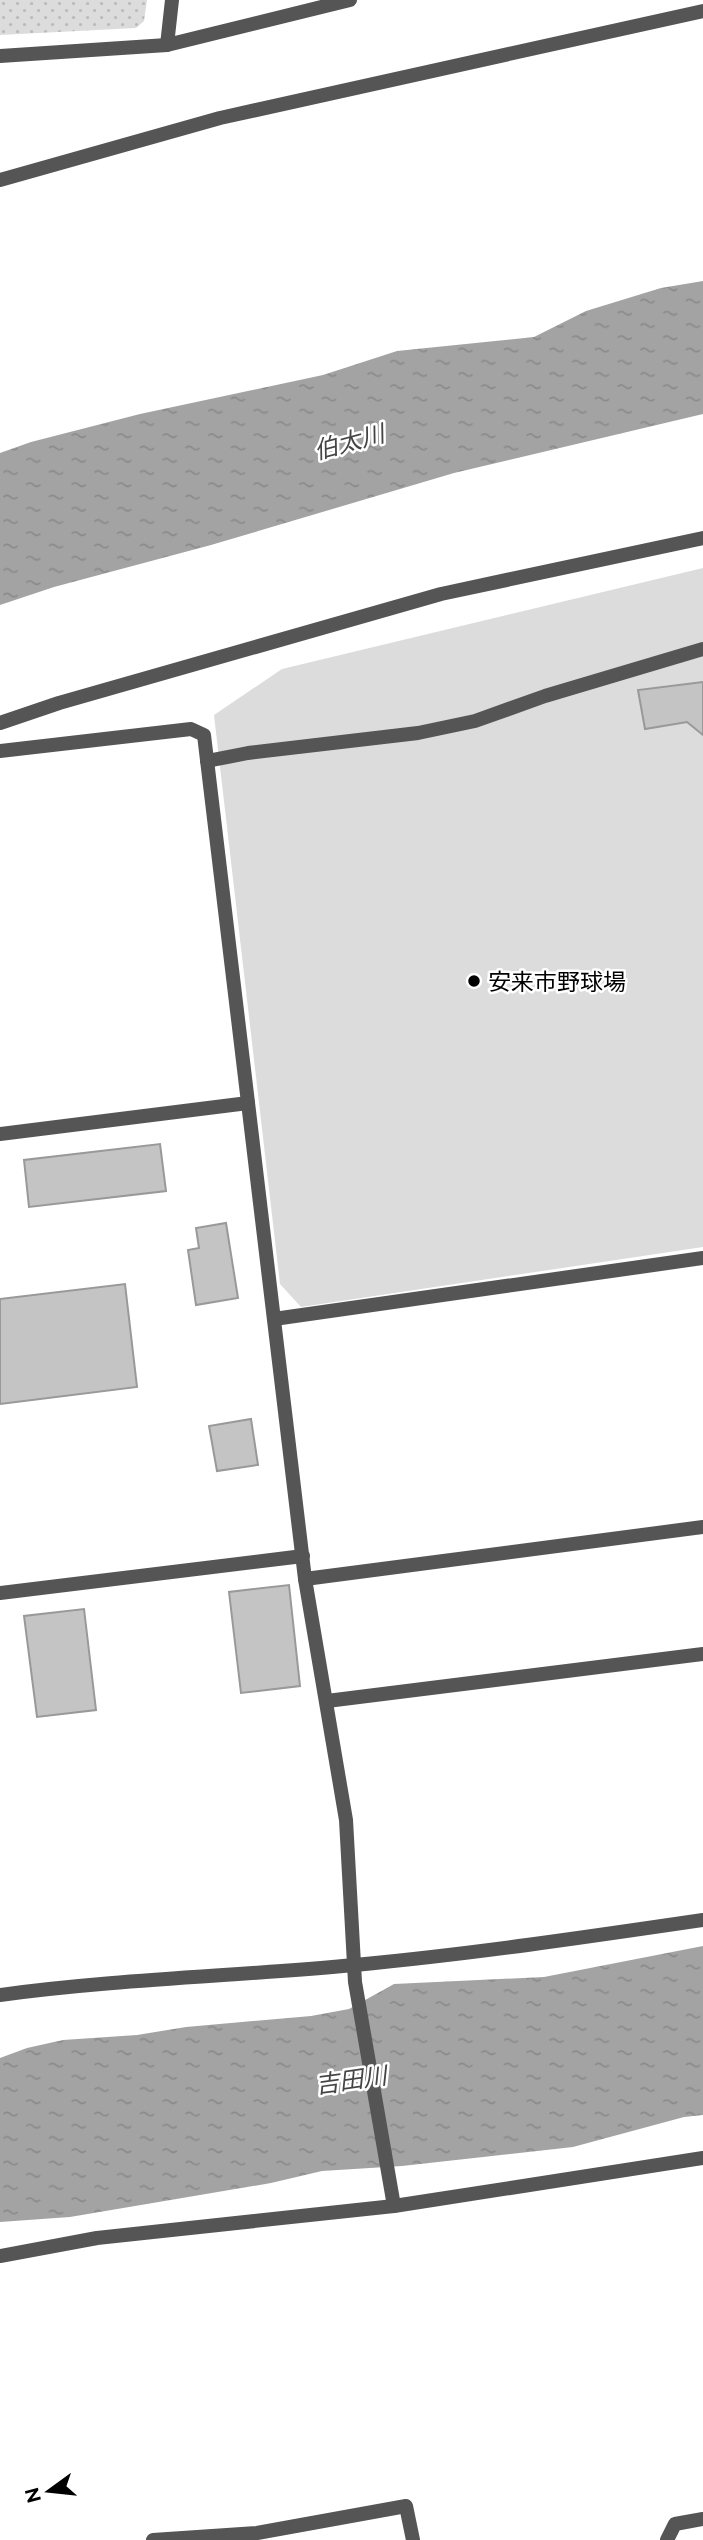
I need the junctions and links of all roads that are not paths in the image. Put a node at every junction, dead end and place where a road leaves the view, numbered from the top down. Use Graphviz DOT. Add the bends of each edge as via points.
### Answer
graph roads {
  1 [pos="172,0"];
  2 [pos="350,0"];
  3 [pos="703,10"];
  4 [pos="167,46"];
  5 [pos="0,56"];
  6 [pos="0,180"];
  7 [pos="703,538"];
  8 [pos="703,649"];
  9 [pos="0,723"];
  10 [pos="0,751"];
  11 [pos="207,761"];
  12 [pos="248,1103"];
  13 [pos="0,1134"];
  14 [pos="703,1258"];
  15 [pos="274,1319"];
  16 [pos="703,1527"];
  17 [pos="303,1556"];
  18 [pos="305,1579"];
  19 [pos="0,1593"];
  20 [pos="703,1654"];
  21 [pos="327,1700"];
  22 [pos="703,1920"];
  23 [pos="355,1965"];
  24 [pos="0,1995"];
  25 [pos="703,2158"];
  26 [pos="394,2206"];
  27 [pos="0,2256"];
  28 [pos="703,2519"];
  29 [pos="153,2540"];
  30 [pos="413,2540"];
  31 [pos="667,2540"];
  1 -- 4 [label="street"];
  2 -- 4 [label="street"];
  3 -- 6 [label="street" via="220,118"];
  4 -- 5 [label="street"];
  7 -- 9 [label="street" via="441,594"];
  8 -- 11 [label="street" via="475,721"];
  10 -- 11 [label="street" via="191,729 204,735"];
  11 -- 12 [label="street"];
  12 -- 13 [label="street"];
  12 -- 15 [label="street"];
  14 -- 15 [label="street"];
  15 -- 17 [label="street"];
  16 -- 18 [label="street"];
  17 -- 18 [label="street"];
  17 -- 19 [label="street"];
  18 -- 21 [label="street"];
  20 -- 21 [label="street"];
  21 -- 23 [label="street" via="346,1820"];
  22 -- 23 [label="street"];
  23 -- 24 [label="street" via="75,1985"];
  23 -- 26 [label="street"];
  25 -- 26 [label="street"];
  26 -- 27 [label="street" via="97,2238"];
  28 -- 31 [label="street" via="676,2524"];
  29 -- 30 [label="street" via="257,2533 406,2506"];
}
